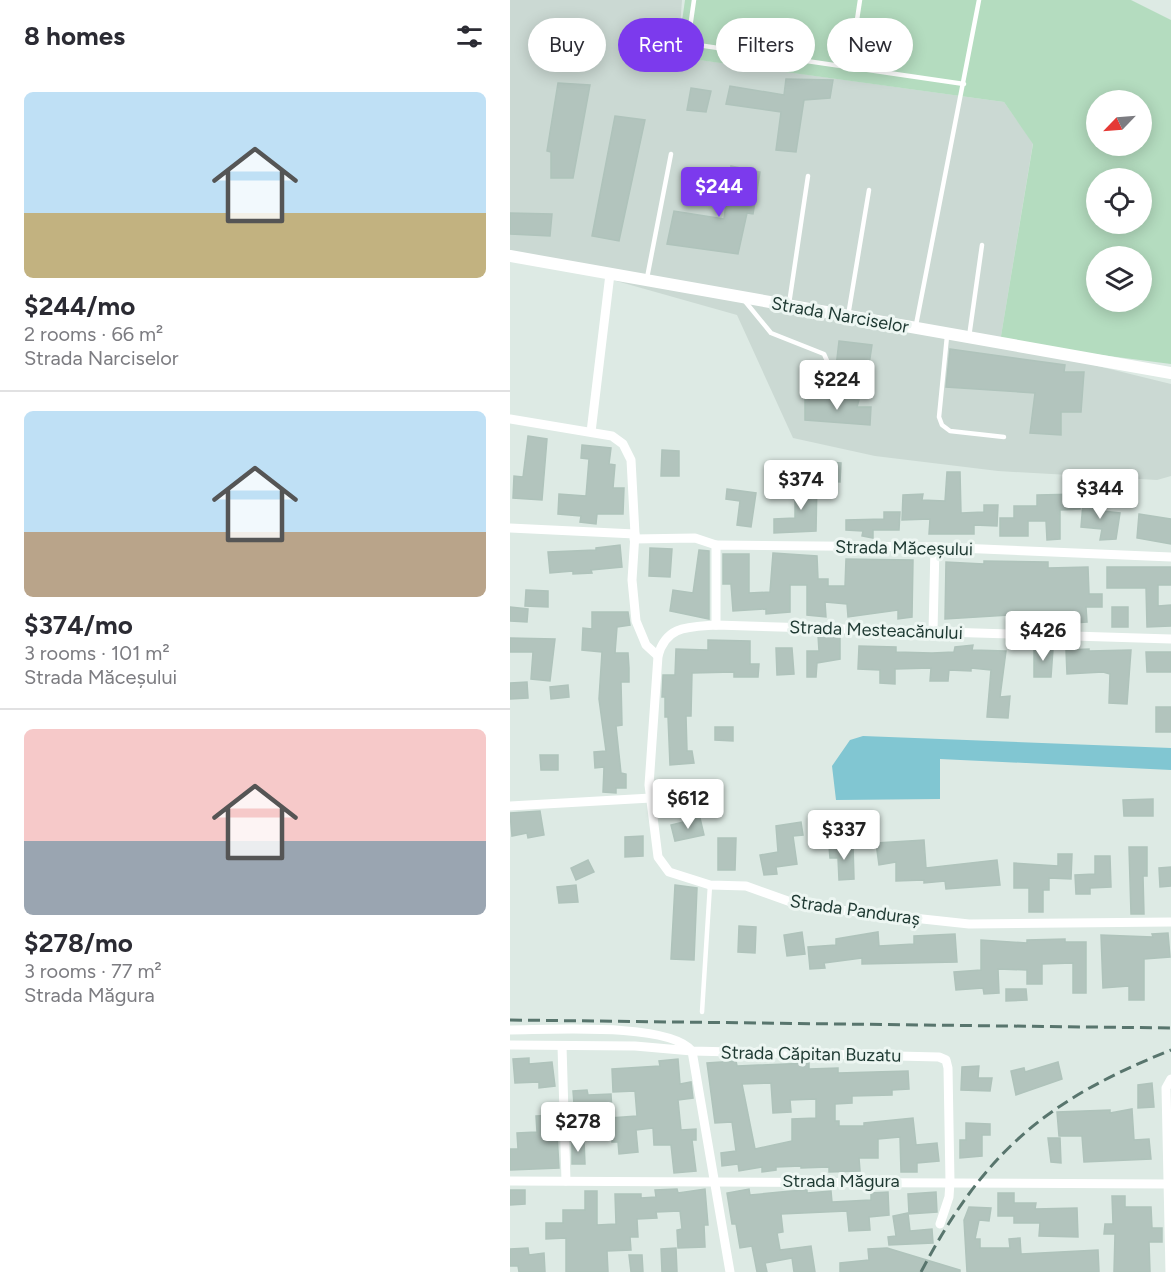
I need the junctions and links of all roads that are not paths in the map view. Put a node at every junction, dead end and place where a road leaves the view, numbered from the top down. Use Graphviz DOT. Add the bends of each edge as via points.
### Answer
graph roads {
  1 [pos="694,0"];
  2 [pos="861,0"];
  3 [pos="979,0"];
  4 [pos="858,18"];
  5 [pos="827,63"];
  6 [pos="888,72"];
  7 [pos="964,84"];
  8 [pos="671,154"];
  9 [pos="808,176"];
  10 [pos="869,190"];
  11 [pos="982,245"];
  12 [pos="510,256"];
  13 [pos="610,274"];
  14 [pos="647,280"];
  15 [pos="743,299"];
  16 [pos="789,306"];
  17 [pos="848,316"];
  18 [pos="916,328"];
  19 [pos="947,333"];
  20 [pos="969,337"];
  21 [pos="1171,372"];
  22 [pos="830,386"];
  23 [pos="510,419"];
  24 [pos="591,432"];
  25 [pos="1004,437"];
  26 [pos="510,528"];
  27 [pos="635,536"];
  28 [pos="716,545"];
  29 [pos="935,548"];
  30 [pos="1171,556"];
  31 [pos="716,625"];
  32 [pos="933,631"];
  33 [pos="1171,639"];
  34 [pos="661,645"];
  35 [pos="657,656"];
  36 [pos="651,798"];
  37 [pos="510,806"];
  38 [pos="710,885"];
  39 [pos="1171,922"];
  40 [pos="702,1012"];
  41 [pos="510,1030"];
  42 [pos="510,1045"];
  43 [pos="562,1046"];
  44 [pos="692,1051"];
  45 [pos="1171,1078"];
  46 [pos="510,1181"];
  47 [pos="566,1181"];
  48 [pos="714,1181"];
  49 [pos="950,1182"];
  50 [pos="1170,1184"];
  51 [pos="940,1224"];
  52 [pos="730,1272"];
  53 [pos="1170,1272"];
  1 -- 5 [label="lane" via="688,42 691,44"];
  2 -- 4 [label="lane"];
  3 -- 7 [label="lane"];
  6 -- 7 [label="lane"];
  7 -- 18 [label="lane"];
  8 -- 14 [label="lane"];
  9 -- 16 [label="lane"];
  10 -- 17 [label="lane"];
  11 -- 20 [label="lane"];
  12 -- 13 [label="main road, Strada Narciselor"];
  13 -- 14 [label="main road, Strada Narciselor"];
  13 -- 24 [label="street"];
  14 -- 15 [label="main road, Strada Narciselor"];
  15 -- 16 [label="main road, Strada Narciselor"];
  15 -- 22 [label="lane" via="771,333 824,354"];
  16 -- 17 [label="main road, Strada Narciselor"];
  17 -- 18 [label="main road, Strada Narciselor"];
  18 -- 19 [label="main road, Strada Narciselor"];
  19 -- 20 [label="main road, Strada Narciselor"];
  19 -- 25 [label="lane" via="939,417 942,425 950,431"];
  20 -- 21 [label="main road, Strada Narciselor"];
  23 -- 24 [label="street"];
  24 -- 27 [label="street" via="618,440 631,460"];
  26 -- 27 [label="street, Strada Măceșului"];
  27 -- 28 [label="street, Strada Măceșului" via="695,538"];
  27 -- 35 [label="street" via="632,580 636,621 645,645"];
  28 -- 29 [label="street, Strada Măceșului"];
  28 -- 31 [label="street"];
  29 -- 30 [label="street, Strada Măceșului"];
  29 -- 32 [label="street"];
  31 -- 32 [label="street, Strada Mesteacănului"];
  31 -- 34 [label="street, Strada Mesteacănului" via="679,627"];
  32 -- 33 [label="street, Strada Mesteacănului"];
  34 -- 35 [label="street, Strada Panduraș"];
  35 -- 36 [label="street, Strada Panduraș"];
  36 -- 37 [label="street"];
  36 -- 38 [label="street, Strada Panduraș" via="658,857 663,866 669,872"];
  38 -- 39 [label="street, Strada Panduraș" via="746,886 802,906 969,924"];
  38 -- 40 [label="lane"];
  41 -- 44 [label="street" via="638,1030 685,1043"];
  42 -- 43 [label="street, Strada Căpitan Buzatu"];
  43 -- 44 [label="street, Strada Căpitan Buzatu"];
  43 -- 47 [label="street"];
  44 -- 48 [label="street"];
  44 -- 49 [label="street, Strada Căpitan Buzatu" via="946,1060"];
  45 -- 50 [label="street" via="1166,1088"];
  46 -- 47 [label="street, Strada Măgura"];
  47 -- 48 [label="street, Strada Măgura"];
  48 -- 49 [label="street, Strada Măgura"];
  48 -- 52 [label="street"];
  49 -- 50 [label="street, Strada Măgura"];
  49 -- 51 [label="street, Strada Căpitan Buzatu"];
  50 -- 53 [label="street"];
}
